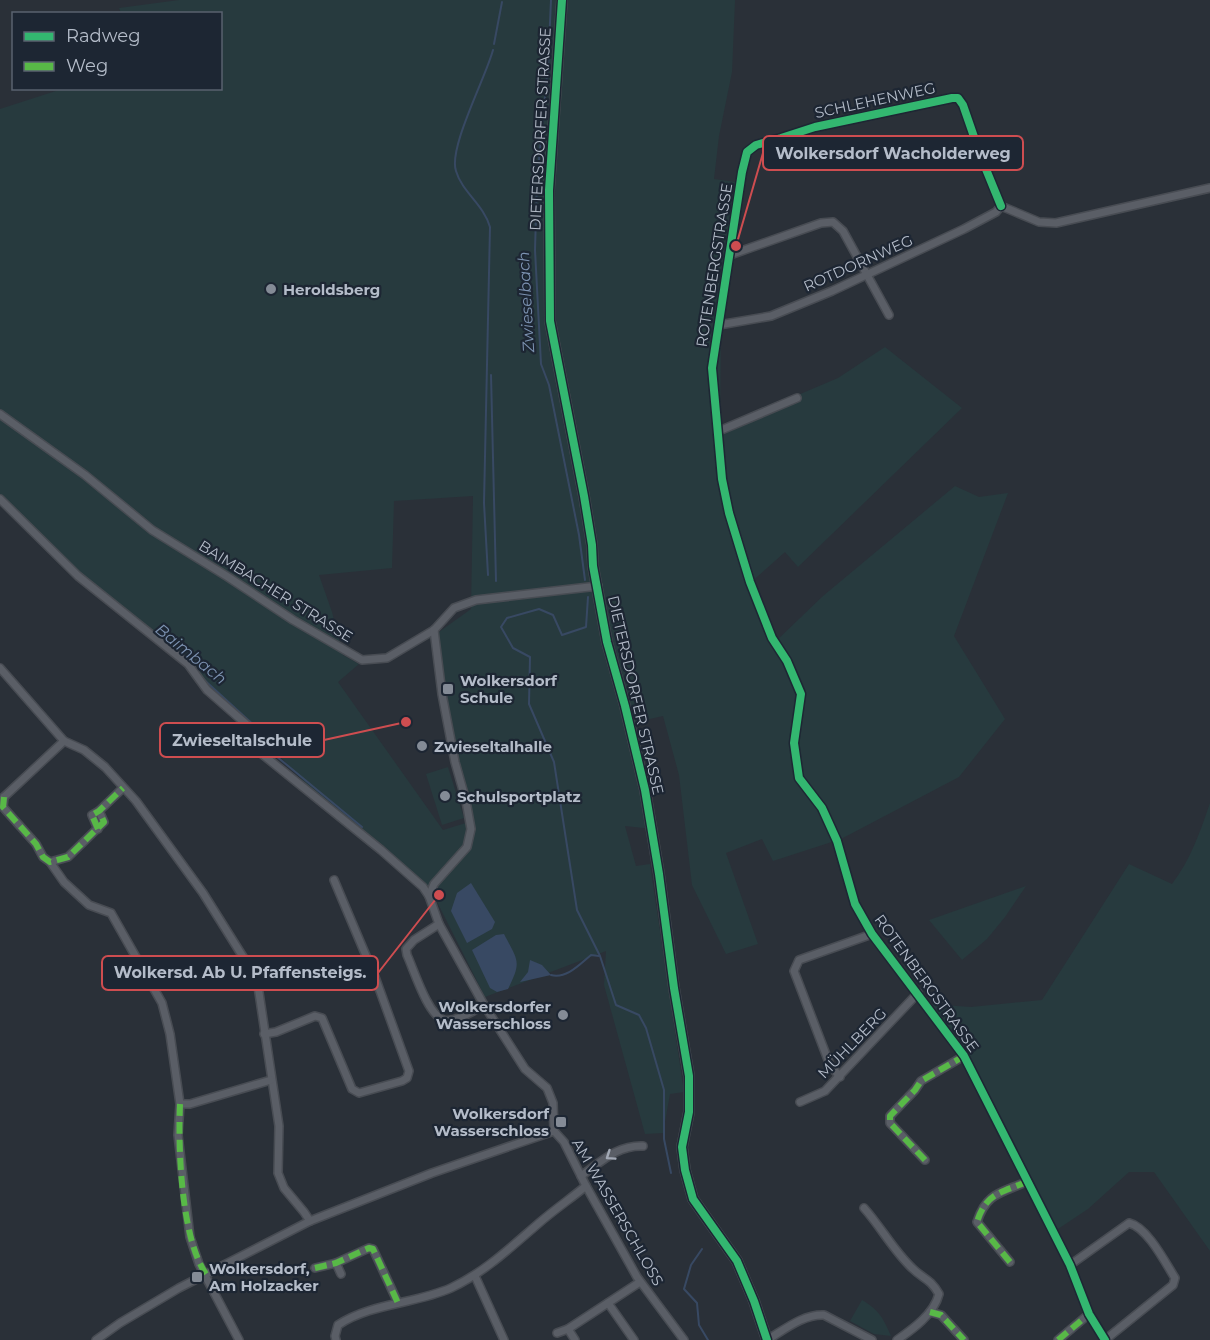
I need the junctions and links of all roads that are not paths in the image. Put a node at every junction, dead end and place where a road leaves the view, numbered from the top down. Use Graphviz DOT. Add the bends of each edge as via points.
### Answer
graph roads {
  1 [pos="562,0"];
  2 [pos="756,145"];
  3 [pos="1210,188"];
  4 [pos="1001,206"];
  5 [pos="730,255"];
  6 [pos="869,275"];
  7 [pos="889,315"];
  8 [pos="719,325"];
  9 [pos="797,398"];
  10 [pos="0,414"];
  11 [pos="719,431"];
  12 [pos="0,499"];
  13 [pos="598,586"];
  14 [pos="434,630"];
  15 [pos="0,668"];
  16 [pos="64,741"];
  17 [pos="123,788"];
  18 [pos="2,796"];
  19 [pos="50,861"];
  20 [pos="334,880"];
  21 [pos="429,896"];
  22 [pos="439,924"];
  23 [pos="872,934"];
  24 [pos="918,993"];
  25 [pos="484,1005"];
  26 [pos="264,1034"];
  27 [pos="964,1056"];
  28 [pos="840,1077"];
  29 [pos="271,1080"];
  30 [pos="800,1102"];
  31 [pos="180,1104"];
  32 [pos="554,1131"];
  33 [pos="643,1146"];
  34 [pos="925,1160"];
  35 [pos="581,1176"];
  36 [pos="1026,1182"];
  37 [pos="586,1186"];
  38 [pos="864,1208"];
  39 [pos="310,1221"];
  40 [pos="1010,1262"];
  41 [pos="336,1263"];
  42 [pos="1070,1265"];
  43 [pos="315,1268"];
  44 [pos="206,1274"];
  45 [pos="341,1274"];
  46 [pos="475,1276"];
  47 [pos="640,1282"];
  48 [pos="398,1303"];
  49 [pos="609,1303"];
  50 [pos="930,1312"];
  51 [pos="1089,1314"];
  52 [pos="568,1329"];
  53 [pos="556,1333"];
  54 [pos="96,1340"];
  55 [pos="238,1340"];
  56 [pos="336,1340"];
  57 [pos="504,1340"];
  58 [pos="575,1340"];
  59 [pos="634,1340"];
  60 [pos="684,1340"];
  61 [pos="767,1340"];
  62 [pos="872,1340"];
  63 [pos="897,1340"];
  64 [pos="964,1340"];
  65 [pos="1058,1340"];
  66 [pos="1105,1340"];
  1 -- 13 [label="street, DIETERSDORFER STRASSE" via="549,190 550,321"];
  2 -- 4 [label="street, SCHLEHENWEG" via="815,127 958,98"];
  2 -- 5 [label="street, ROTENBERGSTRASSE" via="747,152 742,172"];
  3 -- 4 [label="street" via="1056,223 1039,222"];
  4 -- 6 [label="street, ROTDORNWEG" via="964,229"];
  5 -- 6 [label="street" via="833,222 843,231"];
  5 -- 8 [label="street, ROTENBERGSTRASSE"];
  6 -- 7 [label="street"];
  6 -- 8 [label="street, ROTDORNWEG" via="771,316"];
  8 -- 11 [label="street, ROTENBERGSTRASSE" via="712,368"];
  9 -- 11 [label="street"];
  10 -- 14 [label="street, BAIMBACHER STRASSE" via="85,475 152,530 362,660 387,658"];
  11 -- 23 [label="street, ROTENBERGSTRASSE" via="722,479 741,552 772,638 801,694 794,742 799,778 822,808 837,841 855,904"];
  12 -- 21 [label="street, AM WASSERSCHLOSS" via="78,576 188,664 207,690 246,724 257,750 381,850"];
  13 -- 14 [label="street, BAIMBACHER STRASSE" via="476,600 454,608"];
  13 -- 61 [label="street, DIETERSDORFER STRASSE" via="607,642 645,790 659,874 689,1076 689,1112 682,1147 685,1170 693,1199 737,1262"];
  14 -- 21 [label="street" via="454,762 471,829 467,847 434,884"];
  15 -- 16 [label="street"];
  16 -- 17 [label="street" via="84,750"];
  16 -- 18 [label="street"];
  17 -- 19 [label="street" via="99,812 104,822 98,829 69,857"];
  17 -- 26 [label="street" via="203,893 245,960 258,986"];
  18 -- 19 [label="street" via="3,807"];
  19 -- 31 [label="street" via="64,882 89,905 111,914 144,970 162,1004"];
  20 -- 26 [label="street" via="375,977 409,1071 407,1078 359,1093 352,1089 322,1018 315,1016"];
  21 -- 22 [label="street, AM WASSERSCHLOSS"];
  22 -- 25 [label="street, AM WASSERSCHLOSS"];
  22 -- 25 [label="street" via="406,949 433,1013 445,1020 455,1019"];
  23 -- 24 [label="street, ROTENBERGSTRASSE"];
  23 -- 28 [label="street" via="799,960 794,971 830,1065"];
  24 -- 27 [label="street, ROTENBERGSTRASSE"];
  24 -- 28 [label="street, MÜHLBERG"];
  25 -- 32 [label="street, AM WASSERSCHLOSS" via="525,1069 547,1088 553,1103"];
  26 -- 29 [label="street"];
  27 -- 34 [label="street" via="921,1081 890,1116 890,1123"];
  27 -- 36 [label="street, ROTENBERGSTRASSE"];
  28 -- 30 [label="street, MÜHLBERG" via="825,1091"];
  29 -- 31 [label="street"];
  29 -- 39 [label="street" via="279,1126 278,1173 284,1188"];
  31 -- 44 [label="street" via="178,1135 190,1237"];
  32 -- 35 [label="street, AM WASSERSCHLOSS"];
  32 -- 39 [label="street" via="477,1156"];
  33 -- 35 [label="street, one-way" via="620,1149"];
  35 -- 37 [label="street, AM WASSERSCHLOSS"];
  36 -- 40 [label="street" via="988,1199 977,1222"];
  36 -- 42 [label="street, ROTENBERGSTRASSE"];
  37 -- 46 [label="street"];
  37 -- 47 [label="street, AM WASSERSCHLOSS"];
  38 -- 50 [label="street" via="913,1269 934,1285 939,1294"];
  39 -- 44 [label="street"];
  41 -- 43 [label="street"];
  41 -- 45 [label="street"];
  41 -- 48 [label="street" via="374,1249"];
  42 -- 51 [label="street, ROTENBERGSTRASSE"];
  42 -- 66 [label="street" via="1129,1223 1137,1225 1175,1278 1173,1285"];
  44 -- 54 [label="street"];
  44 -- 55 [label="street"];
  46 -- 48 [label="street" via="449,1289"];
  46 -- 57 [label="street"];
  47 -- 49 [label="street"];
  47 -- 60 [label="street, AM WASSERSCHLOSS"];
  48 -- 56 [label="street" via="338,1325"];
  49 -- 52 [label="street"];
  49 -- 59 [label="street"];
  50 -- 63 [label="street"];
  50 -- 64 [label="street" via="941,1315"];
  51 -- 65 [label="street"];
  51 -- 66 [label="street, ROTENBERGSTRASSE"];
  52 -- 53 [label="street"];
  52 -- 58 [label="street"];
  61 -- 62 [label="street" via="815,1314"];
}
